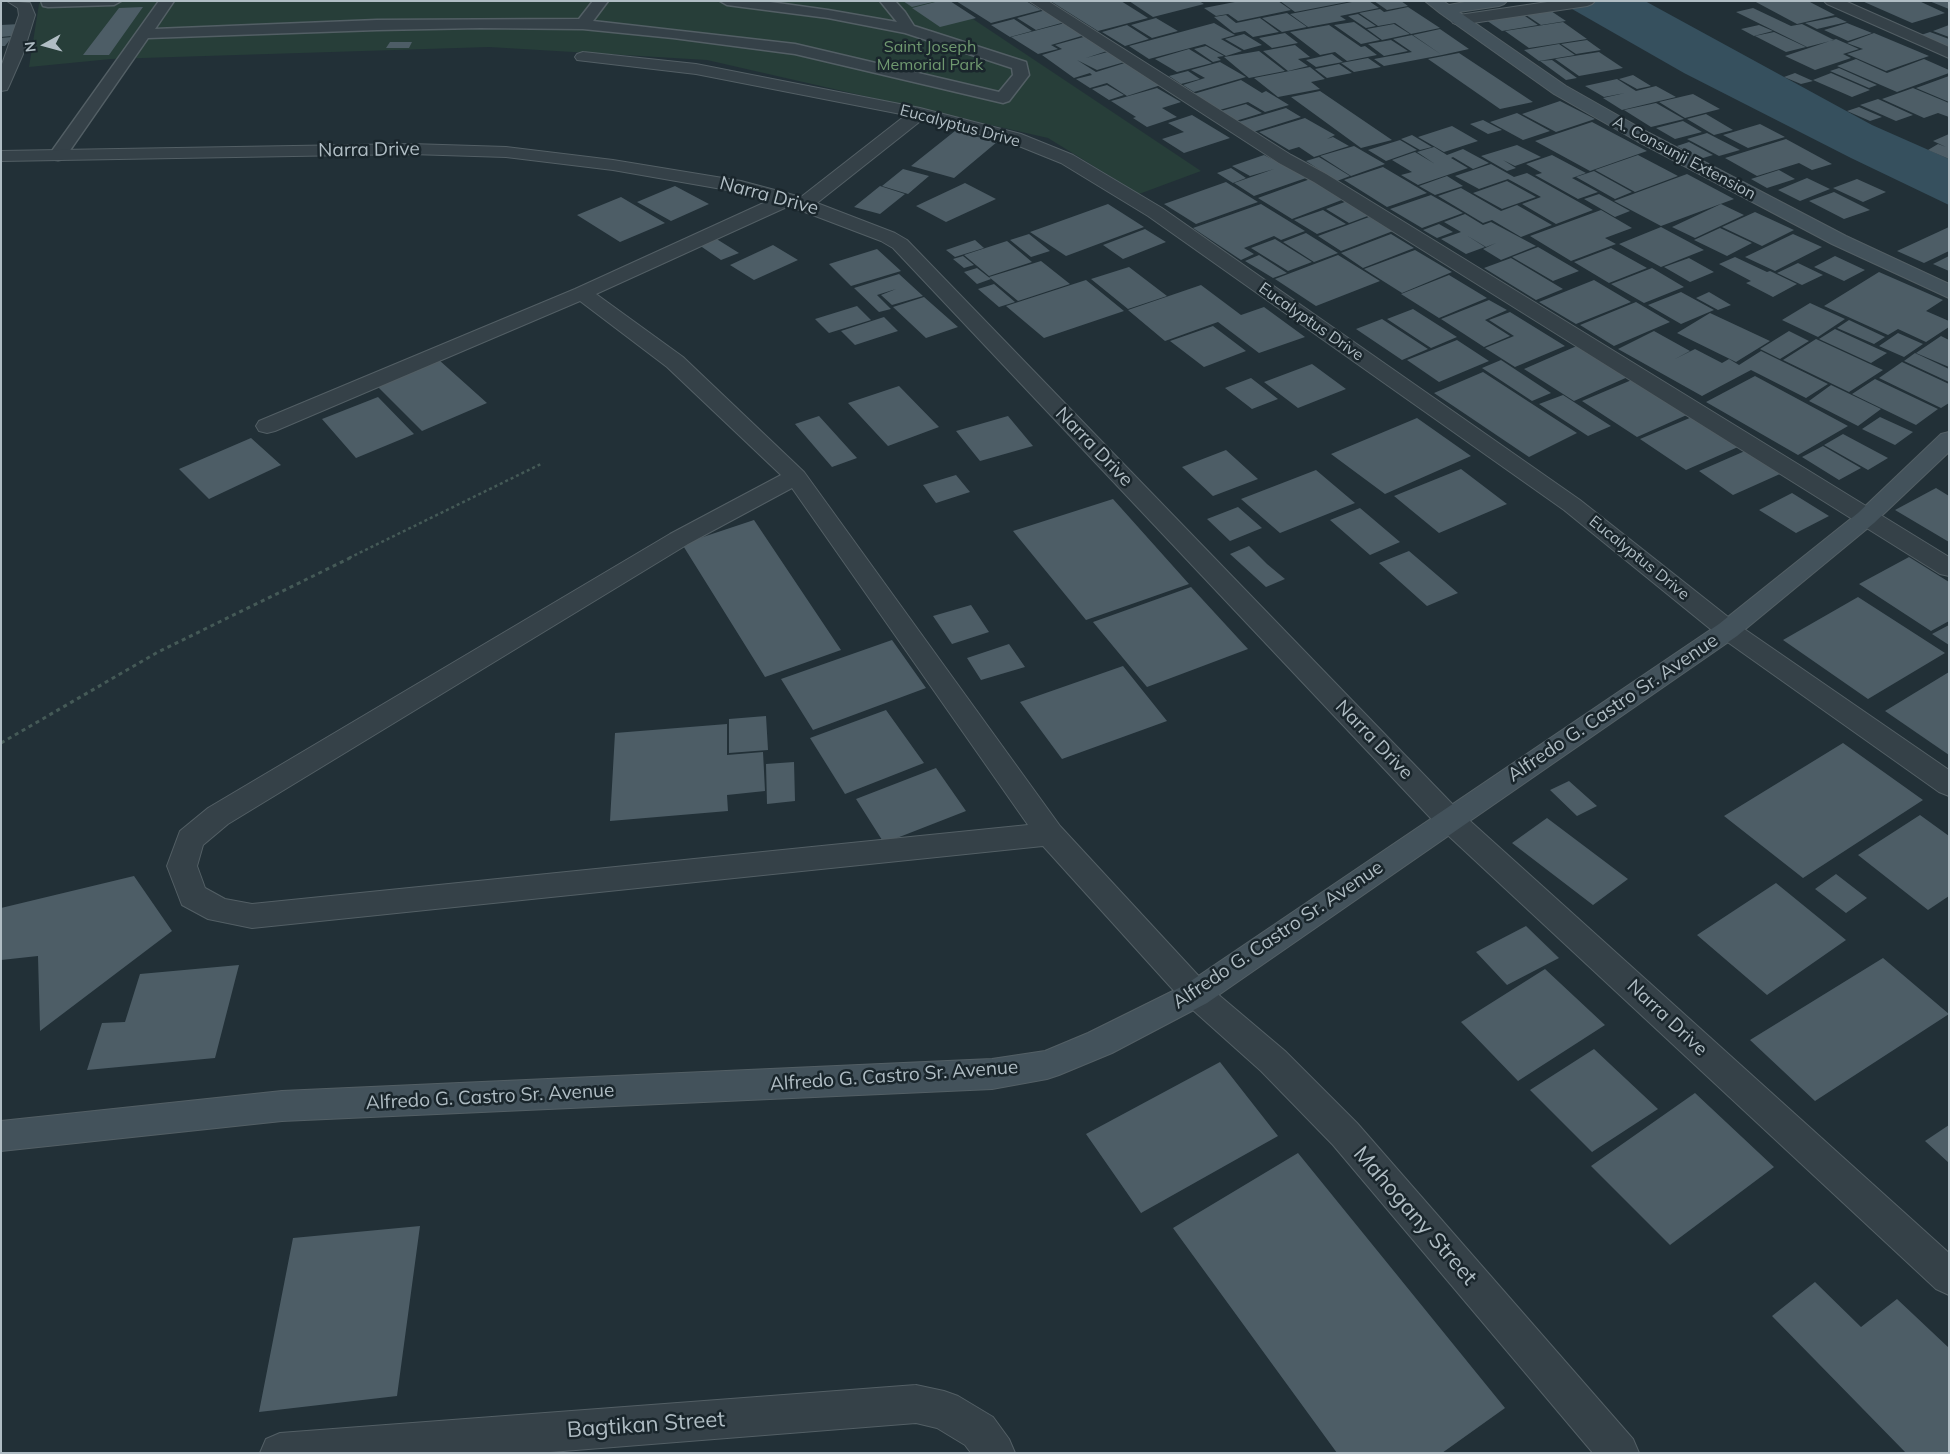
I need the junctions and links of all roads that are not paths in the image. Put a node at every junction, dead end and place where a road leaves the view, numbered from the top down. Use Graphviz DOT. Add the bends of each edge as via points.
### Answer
graph roads {
  1 [pos="15,1"];
  2 [pos="48,1"];
  3 [pos="114,1"];
  4 [pos="167,1"];
  5 [pos="601,1"];
  6 [pos="727,1"];
  7 [pos="887,1"];
  8 [pos="1037,1"];
  9 [pos="1499,1"];
  10 [pos="1587,1"];
  11 [pos="1832,1"];
  12 [pos="1446,10"];
  13 [pos="583,24"];
  14 [pos="908,29"];
  15 [pos="144,34"];
  16 [pos="1949,53"];
  17 [pos="583,57"];
  18 [pos="1,86"];
  19 [pos="920,114"];
  20 [pos="58,155"];
  21 [pos="1,156"];
  22 [pos="796,201"];
  23 [pos="1949,292"];
  24 [pos="582,293"];
  25 [pos="267,426"];
  26 [pos="1949,439"];
  27 [pos="796,477"];
  28 [pos="1866,518"];
  29 [pos="1949,568"];
  30 [pos="1728,630"];
  31 [pos="1949,785"];
  32 [pos="1450,819"];
  33 [pos="1050,834"];
  34 [pos="1196,994"];
  35 [pos="1,1136"];
  36 [pos="1949,1277"];
  37 [pos="280,1453"];
  38 [pos="995,1453"];
  39 [pos="1619,1453"];
  1 -- 18 [label="street" via="25,6 27,15 19,45"];
  2 -- 3 [label="lane"];
  4 -- 15 [label="lane"];
  5 -- 13 [label="lane"];
  6 -- 14 [label="lane" via="828,14"];
  7 -- 14 [label="lane" via="900,14"];
  8 -- 28 [label="street" via="1285,159"];
  9 -- 12 [label="street"];
  10 -- 12 [label="street"];
  11 -- 16 [label="street"];
  12 -- 23 [label="street, A. Consunji Extension" via="1560,90 1839,240"];
  13 -- 14 [label="lane" via="795,49 1003,98 1021,75 1020,65"];
  13 -- 15 [label="lane" via="396,24"];
  15 -- 20 [label="lane"];
  17 -- 19 [label="street, Eucalyptus Drive" via="696,69"];
  19 -- 22 [label="street"];
  19 -- 30 [label="street, Eucalyptus Drive" via="1015,138 1067,159 1155,212 1572,505"];
  20 -- 21 [label="street, Narra Drive"];
  20 -- 22 [label="street, Narra Drive" via="411,149 506,152 694,178"];
  22 -- 24 [label="street"];
  22 -- 32 [label="street, Narra Drive" via="881,233 900,244"];
  24 -- 25 [label="street"];
  24 -- 27 [label="street, Mahogany Street" via="675,362"];
  26 -- 28 [label="street, Alfredo G. Castro Sr. Avenue"];
  27 -- 33 [label="street, Mahogany Street"];
  27 -- 33 [label="street" via="679,539 218,816 190,839 182,866 193,896 220,910 252,916"];
  28 -- 29 [label="street"];
  28 -- 30 [label="street, Alfredo G. Castro Sr. Avenue"];
  30 -- 31 [label="street, Eucalyptus Drive"];
  30 -- 32 [label="street, Alfredo G. Castro Sr. Avenue"];
  32 -- 34 [label="street, Alfredo G. Castro Sr. Avenue"];
  32 -- 36 [label="street, Narra Drive"];
  33 -- 34 [label="street, Mahogany Street"];
  34 -- 35 [label="street, Alfredo G. Castro Sr. Avenue" via="1100,1043 1047,1065 992,1074 282,1106"];
  34 -- 39 [label="street, Mahogany Street" via="1273,1061 1345,1134"];
  37 -- 38 [label="street, Bagtikan Street" via="916,1404 944,1410 979,1432"];
}
